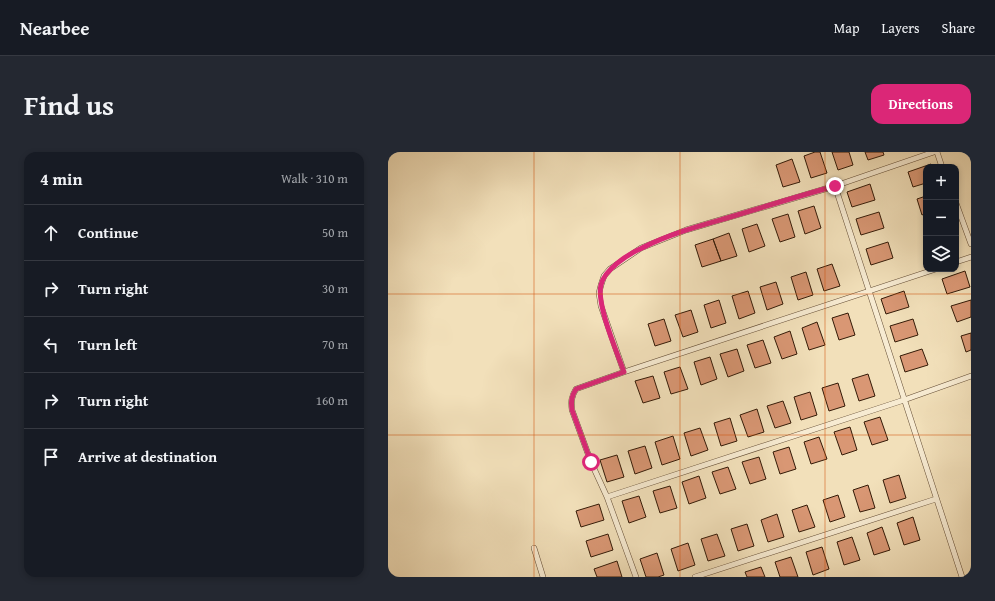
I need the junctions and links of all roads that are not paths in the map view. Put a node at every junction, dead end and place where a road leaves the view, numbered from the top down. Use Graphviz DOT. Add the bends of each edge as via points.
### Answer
graph roads {
  1 [pos="935,152"];
  2 [pos="941,164"];
  3 [pos="835,186"];
  4 [pos="959,212"];
  5 [pos="971,244"];
  6 [pos="971,257"];
  7 [pos="959,261"];
  8 [pos="927,272"];
  9 [pos="869,292"];
  10 [pos="624,372"];
  11 [pos="971,376"];
  12 [pos="904,400"];
  13 [pos="607,497"];
  14 [pos="936,499"];
  15 [pos="534,548"];
  16 [pos="543,577"];
  17 [pos="636,577"];
  18 [pos="694,577"];
  19 [pos="962,577"];
  1 -- 2 [label="lane"];
  1 -- 3 [label="lane"];
  3 -- 9 [label="lane"];
  3 -- 10 [label="lane" via="686,230 641,248 610,269 604,276 599,293 601,306"];
  4 -- 5 [label="lane"];
  6 -- 7 [label="lane"];
  8 -- 9 [label="lane"];
  9 -- 10 [label="lane"];
  9 -- 12 [label="lane"];
  10 -- 13 [label="lane" via="576,389 572,394 572,410"];
  11 -- 12 [label="lane"];
  12 -- 13 [label="lane"];
  12 -- 14 [label="lane"];
  13 -- 17 [label="lane"];
  14 -- 18 [label="lane"];
  14 -- 19 [label="lane"];
  15 -- 16 [label="lane"];
}
